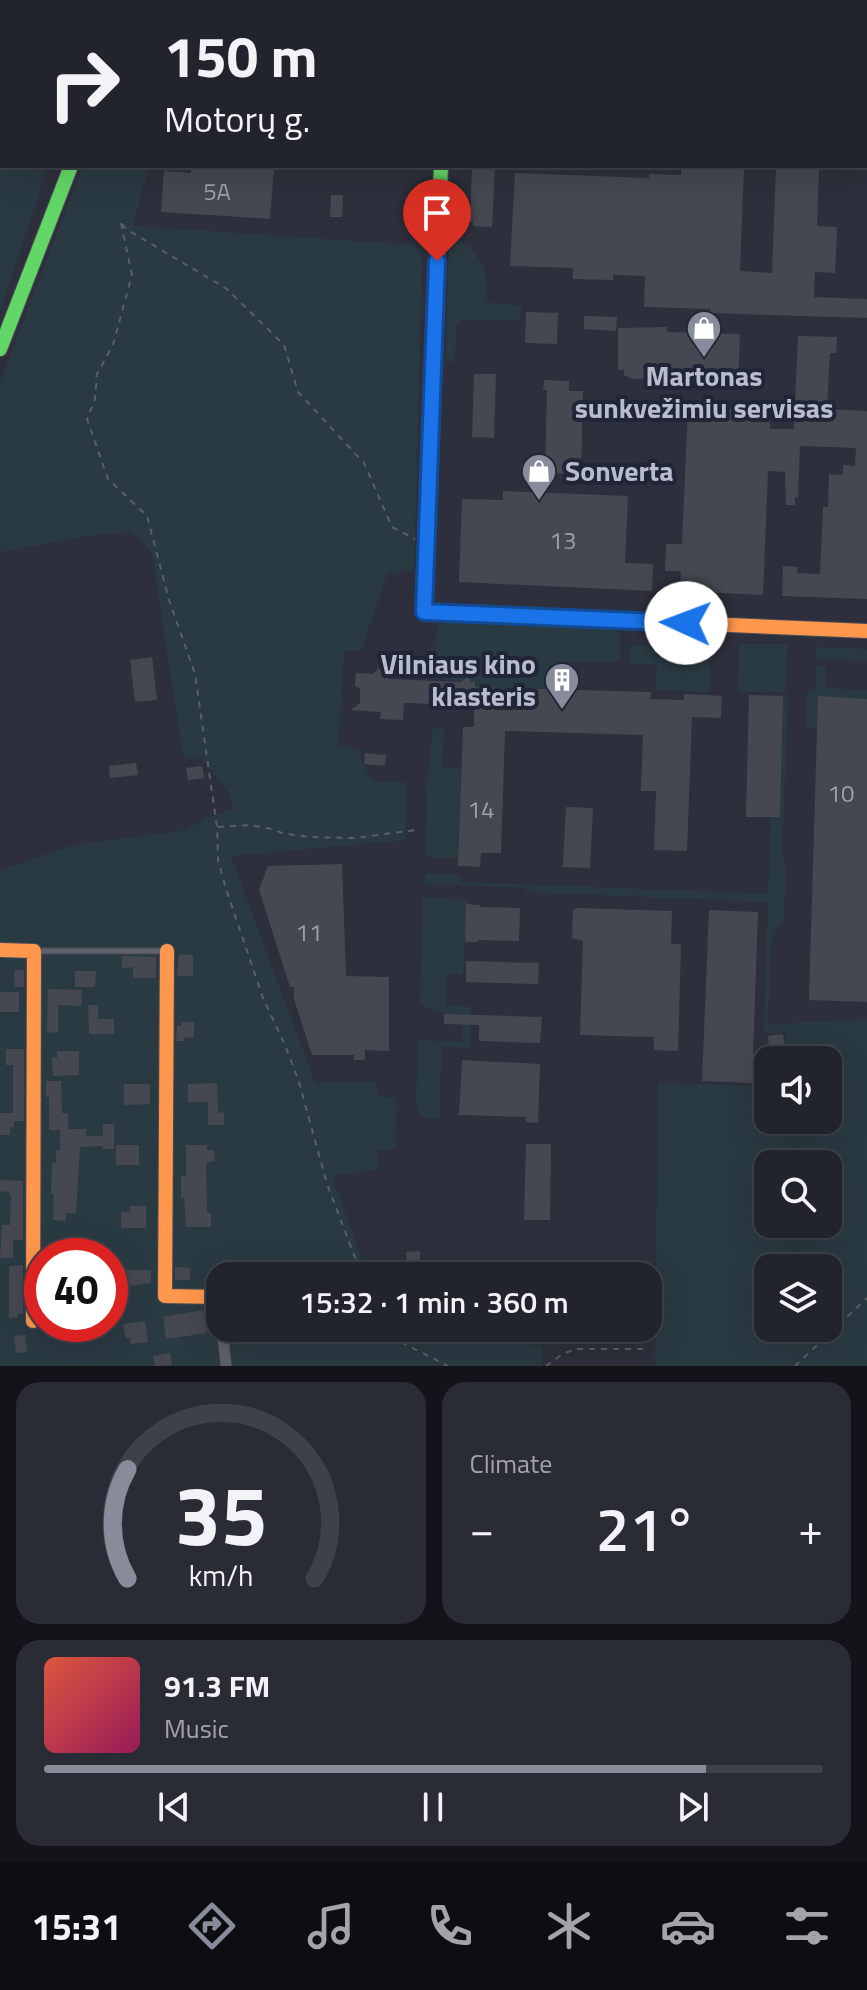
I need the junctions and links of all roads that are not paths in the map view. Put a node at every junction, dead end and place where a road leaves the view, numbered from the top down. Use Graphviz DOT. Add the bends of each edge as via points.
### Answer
graph roads {
  1 [pos="70,168"];
  2 [pos="441,168"];
  3 [pos="0,349"];
  4 [pos="867,631"];
  5 [pos="0,950"];
  6 [pos="34,951"];
  7 [pos="167,951"];
  8 [pos="33,1238"];
  9 [pos="206,1297"];
  10 [pos="223,1342"];
  11 [pos="226,1366"];
  1 -- 3 [label="street"];
  2 -- 4 [label="street" via="424,612"];
  5 -- 6 [label="street"];
  6 -- 7 [label="lane"];
  6 -- 8 [label="street"];
  7 -- 9 [label="street" via="165,1296"];
  10 -- 11 [label="street"];
}
